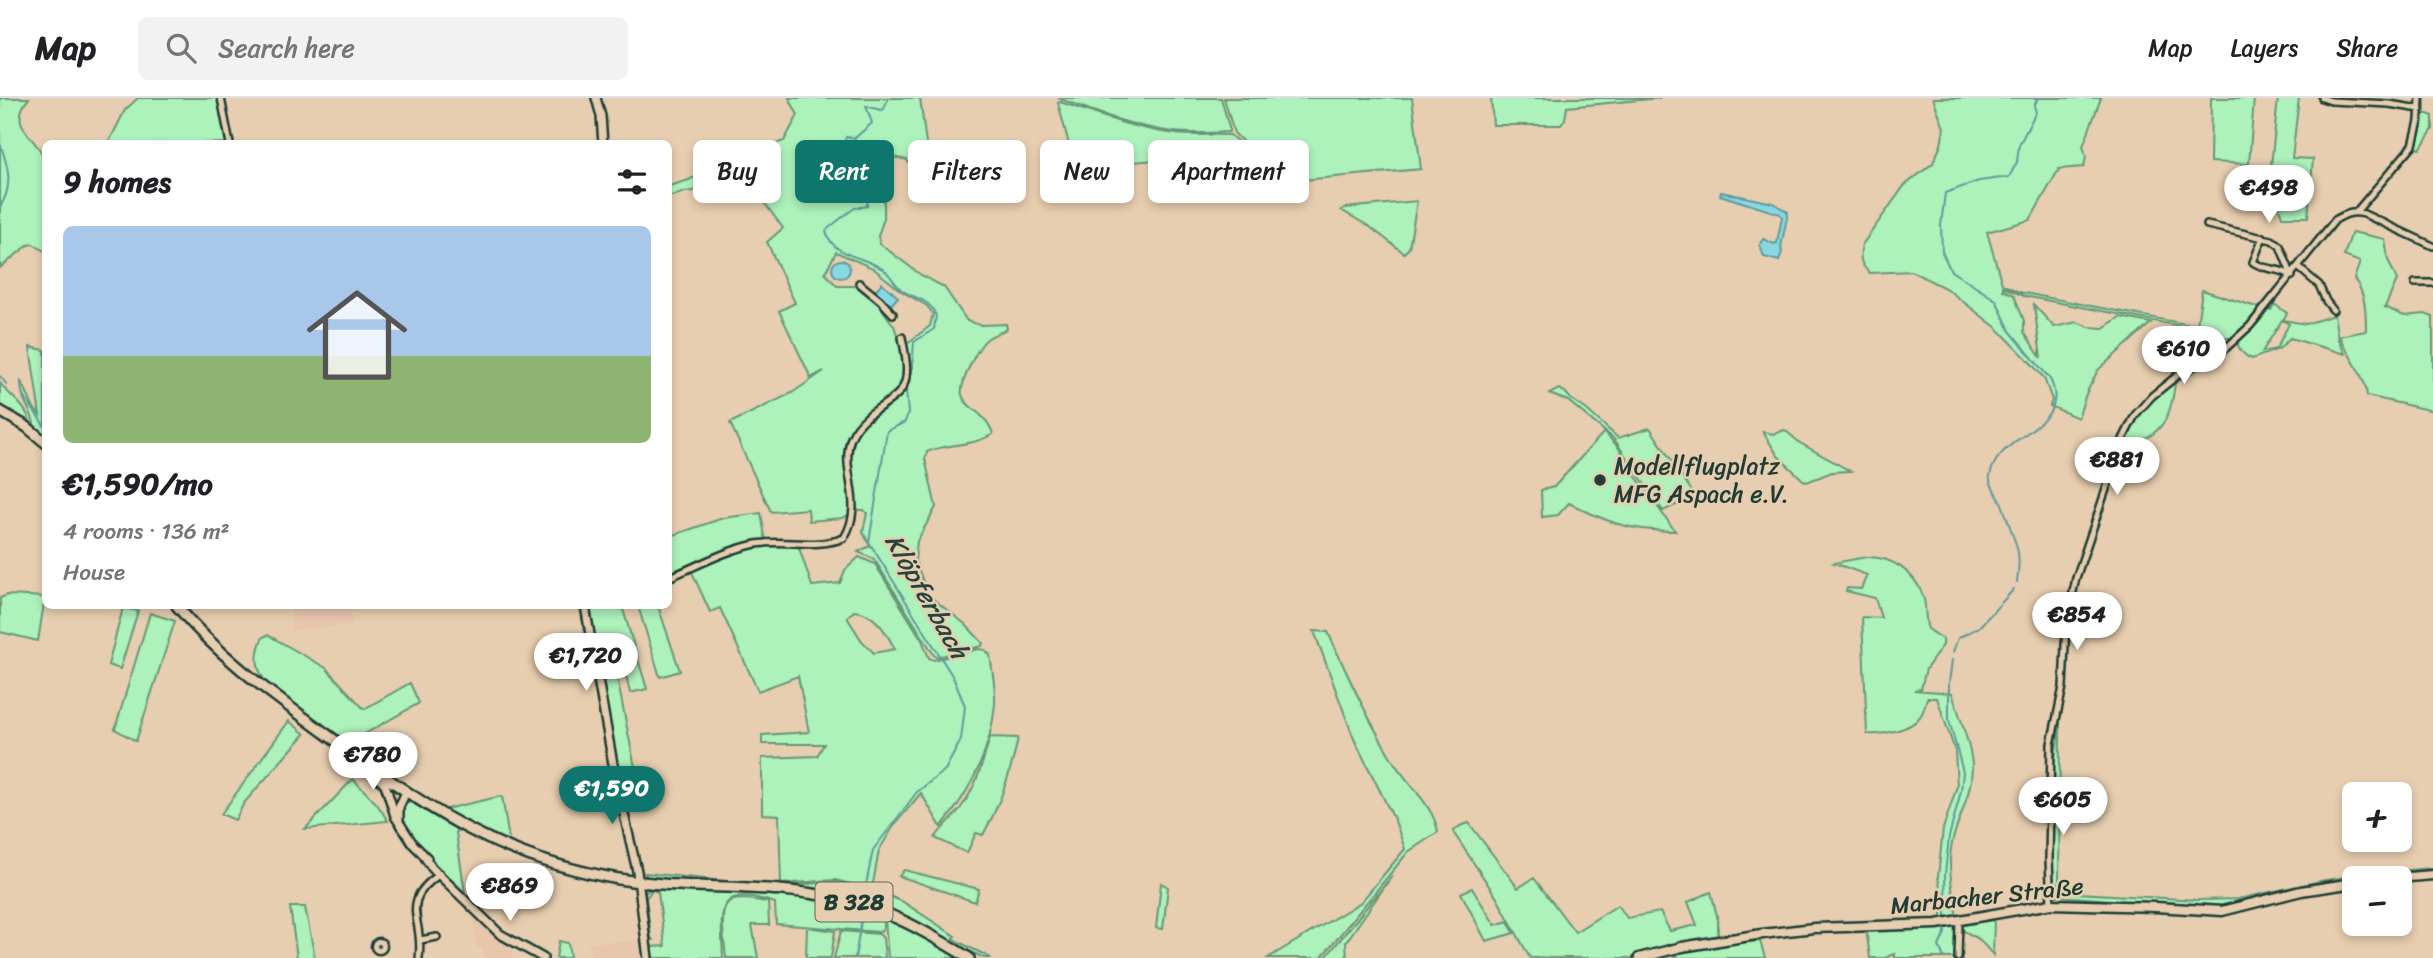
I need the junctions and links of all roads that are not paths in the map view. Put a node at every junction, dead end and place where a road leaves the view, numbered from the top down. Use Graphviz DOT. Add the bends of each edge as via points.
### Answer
graph roads {
  1 [pos="221,98"];
  2 [pos="596,98"];
  3 [pos="2322,98"];
  4 [pos="2420,98"];
  5 [pos="2420,111"];
  6 [pos="229,140"];
  7 [pos="603,140"];
  8 [pos="2356,212"];
  9 [pos="2207,225"];
  10 [pos="2263,237"];
  11 [pos="2433,246"];
  12 [pos="2298,267"];
  13 [pos="2292,276"];
  14 [pos="859,283"];
  15 [pos="2415,283"];
  16 [pos="2433,284"];
  17 [pos="2333,310"];
  18 [pos="892,314"];
  19 [pos="902,337"];
  20 [pos="0,411"];
  21 [pos="42,440"];
  22 [pos="672,576"];
  23 [pos="180,609"];
  24 [pos="585,609"];
  25 [pos="354,757"];
  26 [pos="403,795"];
  27 [pos="392,804"];
  28 [pos="400,825"];
  29 [pos="440,874"];
  30 [pos="2433,875"];
  31 [pos="2412,877"];
  32 [pos="638,881"];
  33 [pos="660,884"];
  34 [pos="2342,885"];
  35 [pos="641,900"];
  36 [pos="2051,904"];
  37 [pos="1959,921"];
  38 [pos="437,937"];
  39 [pos="420,940"];
  40 [pos="376,949"];
  41 [pos="1652,956"];
  42 [pos="373,958"];
  43 [pos="419,958"];
  44 [pos="542,958"];
  45 [pos="648,958"];
  46 [pos="969,958"];
  47 [pos="1639,958"];
  48 [pos="1958,958"];
  1 -- 6 [label="street"];
  2 -- 7 [label="street"];
  3 -- 5 [label="street"];
  4 -- 5 [label="street"];
  5 -- 8 [label="street" via="2413,145"];
  8 -- 11 [label="street"];
  8 -- 12 [label="street" via="2335,220"];
  9 -- 10 [label="street"];
  10 -- 13 [label="street" via="2280,246"];
  10 -- 13 [label="street" via="2253,262"];
  12 -- 13 [label="street"];
  12 -- 17 [label="street" via="2319,285"];
  13 -- 36 [label="street" via="2226,348 2183,371 2151,396 2123,439 2076,578 2066,625 2063,687 2051,744"];
  14 -- 18 [label="street"];
  15 -- 16 [label="street"];
  19 -- 22 [label="street" via="906,381 901,391 857,426 850,440 855,510 844,538 820,545 758,544"];
  20 -- 21 [label="main road"];
  23 -- 25 [label="main road, B 328" via="240,670"];
  24 -- 32 [label="street"];
  25 -- 26 [label="main road, B 328"];
  25 -- 27 [label="street" via="385,784"];
  26 -- 27 [label="street" via="395,795"];
  26 -- 28 [label="street"];
  26 -- 32 [label="main road, B 328" via="522,854 570,869"];
  27 -- 28 [label="street"];
  28 -- 29 [label="street"];
  29 -- 39 [label="street" via="417,898"];
  29 -- 44 [label="street" via="500,934"];
  30 -- 31 [label="main road"];
  32 -- 33 [label="main road, B 328"];
  32 -- 35 [label="street"];
  33 -- 35 [label="street" via="646,888"];
  33 -- 46 [label="main road, B 328" via="841,899 906,922"];
  34 -- 36 [label="main road, Marbacher Straße" via="2222,911"];
  35 -- 45 [label="street"];
  36 -- 37 [label="main road, Marbacher Straße"];
  37 -- 41 [label="main road, Marbacher Straße" via="1794,930 1697,944"];
  37 -- 48 [label="street"];
  38 -- 39 [label="street"];
  39 -- 43 [label="street"];
  40 -- 42 [label="street"];
  41 -- 47 [label="main road, Marbacher Straße"];
}
